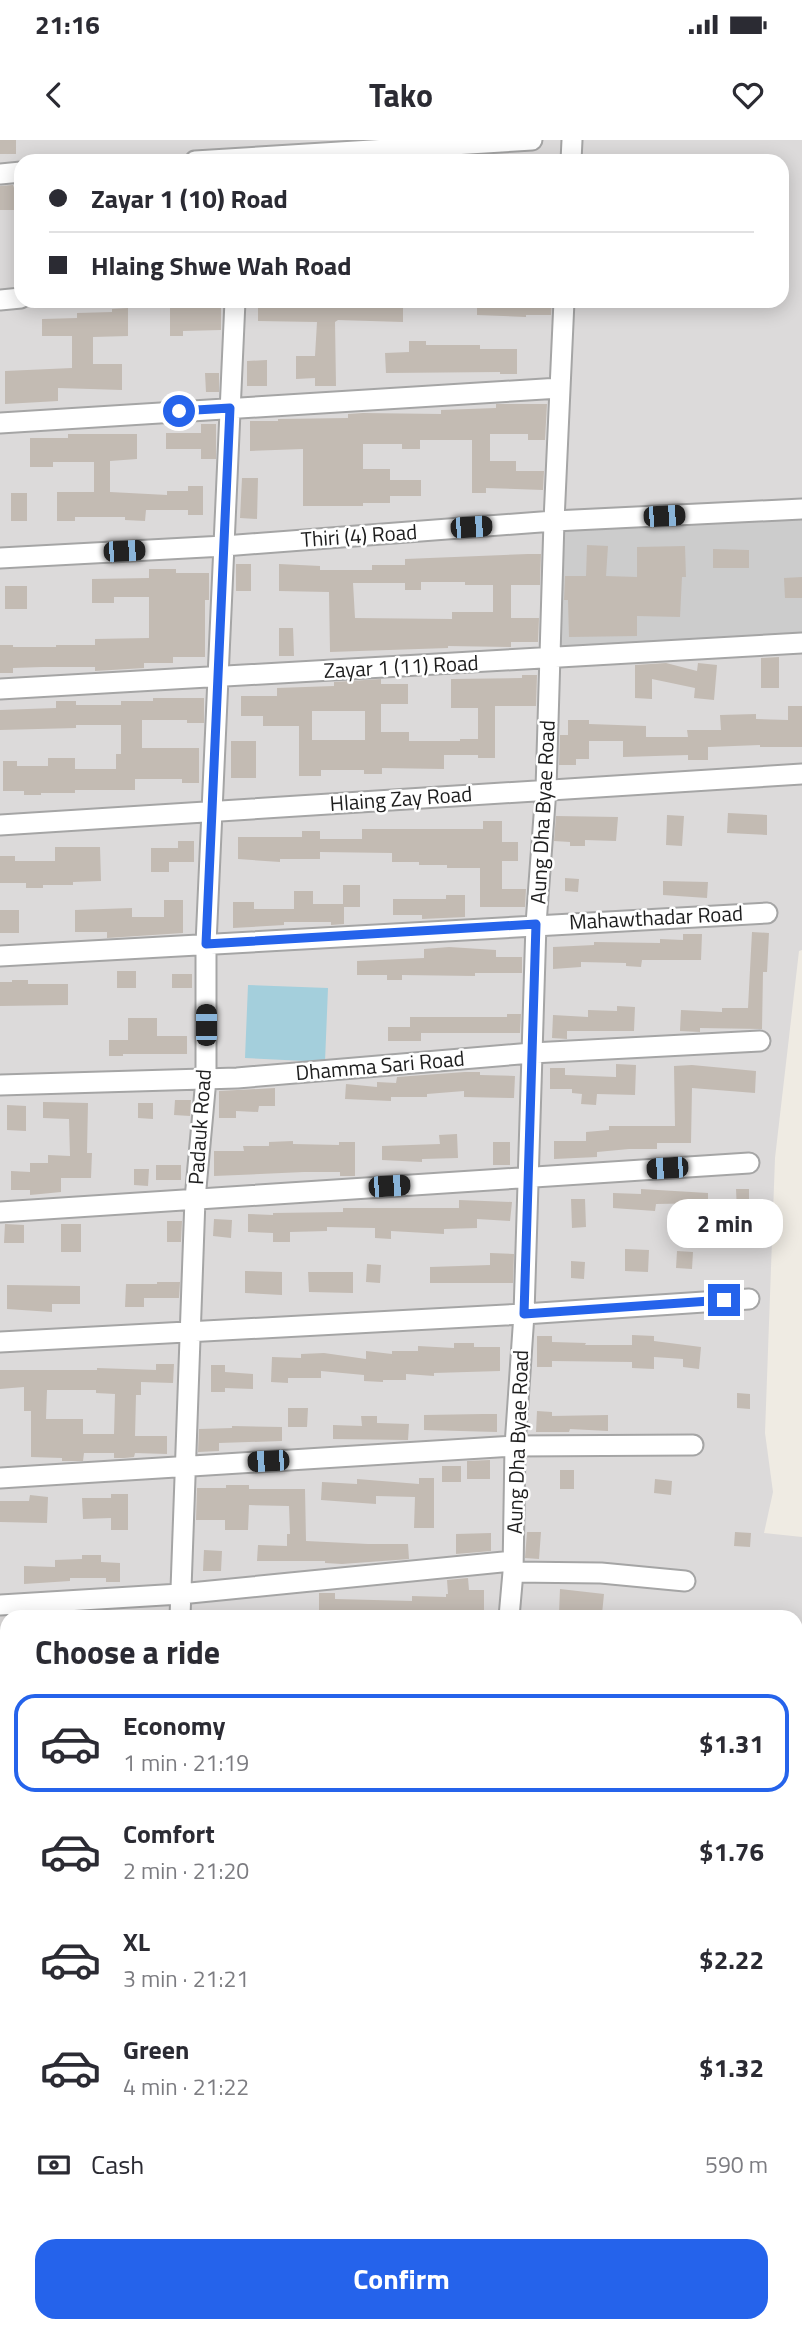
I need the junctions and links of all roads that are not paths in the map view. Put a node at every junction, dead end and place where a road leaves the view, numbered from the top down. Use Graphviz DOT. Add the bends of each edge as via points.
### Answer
graph roads {
  1 [pos="532,140"];
  2 [pos="240,153"];
  3 [pos="235,308"];
  4 [pos="564,308"];
  5 [pos="560,387"];
  6 [pos="230,408"];
  7 [pos="0,423"];
  8 [pos="802,509"];
  9 [pos="554,521"];
  10 [pos="224,546"];
  11 [pos="0,558"];
  12 [pos="802,643"];
  13 [pos="550,659"];
  14 [pos="218,677"];
  15 [pos="0,689"];
  16 [pos="802,774"];
  17 [pos="546,789"];
  18 [pos="212,811"];
  19 [pos="0,825"];
  20 [pos="766,913"];
  21 [pos="536,924"];
  22 [pos="206,944"];
  23 [pos="0,956"];
  24 [pos="760,1041"];
  25 [pos="532,1053"];
  26 [pos="206,1079"];
  27 [pos="0,1085"];
  28 [pos="749,1163"];
  29 [pos="528,1177"];
  30 [pos="195,1199"];
  31 [pos="0,1212"];
  32 [pos="749,1298"];
  33 [pos="524,1314"];
  34 [pos="189,1332"];
  35 [pos="0,1342"];
  36 [pos="693,1445"];
  37 [pos="515,1446"];
  38 [pos="185,1466"];
  39 [pos="0,1478"];
  40 [pos="513,1567"];
  41 [pos="685,1581"];
  42 [pos="180,1594"];
  43 [pos="0,1605"];
  44 [pos="180,1610"];
  45 [pos="510,1610"];
  1 -- 2 [label="street"];
  3 -- 6 [label="street, Padauk Road"];
  4 -- 5 [label="street, Aung Dha Byae Road"];
  5 -- 6 [label="street"];
  5 -- 9 [label="street, Aung Dha Byae Road"];
  6 -- 7 [label="street"];
  6 -- 10 [label="street, Padauk Road"];
  8 -- 9 [label="street, Thiri (4) Road"];
  9 -- 10 [label="street, Thiri (4) Road"];
  9 -- 13 [label="street, Aung Dha Byae Road"];
  10 -- 11 [label="street, Thiri (4) Road"];
  10 -- 14 [label="street, Padauk Road"];
  12 -- 13 [label="street, Zayar 1 (11) Road"];
  13 -- 14 [label="street, Zayar 1 (11) Road"];
  13 -- 17 [label="street, Aung Dha Byae Road"];
  14 -- 15 [label="street, Zayar 1 (11) Road"];
  14 -- 18 [label="street, Padauk Road"];
  16 -- 17 [label="street, Hlaing Zay Road"];
  17 -- 18 [label="street, Hlaing Zay Road"];
  17 -- 21 [label="street, Aung Dha Byae Road"];
  18 -- 19 [label="street, Hlaing Zay Road"];
  18 -- 22 [label="street, Padauk Road"];
  20 -- 21 [label="street, Mahawthadar Road"];
  21 -- 22 [label="street, Mahawthadar Road"];
  21 -- 25 [label="street, Aung Dha Byae Road"];
  22 -- 23 [label="street, Mahawthadar Road"];
  22 -- 26 [label="street, Padauk Road"];
  24 -- 25 [label="street, Dhamma Sari Road"];
  25 -- 26 [label="street, Dhamma Sari Road"];
  25 -- 29 [label="street, Aung Dha Byae Road"];
  26 -- 27 [label="street, Dhamma Sari Road"];
  26 -- 30 [label="street, Padauk Road"];
  28 -- 29 [label="street"];
  29 -- 30 [label="street"];
  29 -- 33 [label="street, Aung Dha Byae Road"];
  30 -- 31 [label="street"];
  30 -- 34 [label="street, Padauk Road"];
  32 -- 33 [label="street"];
  33 -- 34 [label="street"];
  33 -- 37 [label="street, Aung Dha Byae Road"];
  34 -- 35 [label="street"];
  34 -- 38 [label="street, Padauk Road"];
  36 -- 37 [label="street"];
  37 -- 38 [label="street"];
  37 -- 40 [label="street, Aung Dha Byae Road"];
  38 -- 39 [label="street"];
  38 -- 42 [label="street, Padauk Road"];
  40 -- 41 [label="street"];
  40 -- 42 [label="street"];
  40 -- 45 [label="street, Aung Dha Byae Road"];
  42 -- 43 [label="street"];
  42 -- 44 [label="street, Padauk Road"];
}
